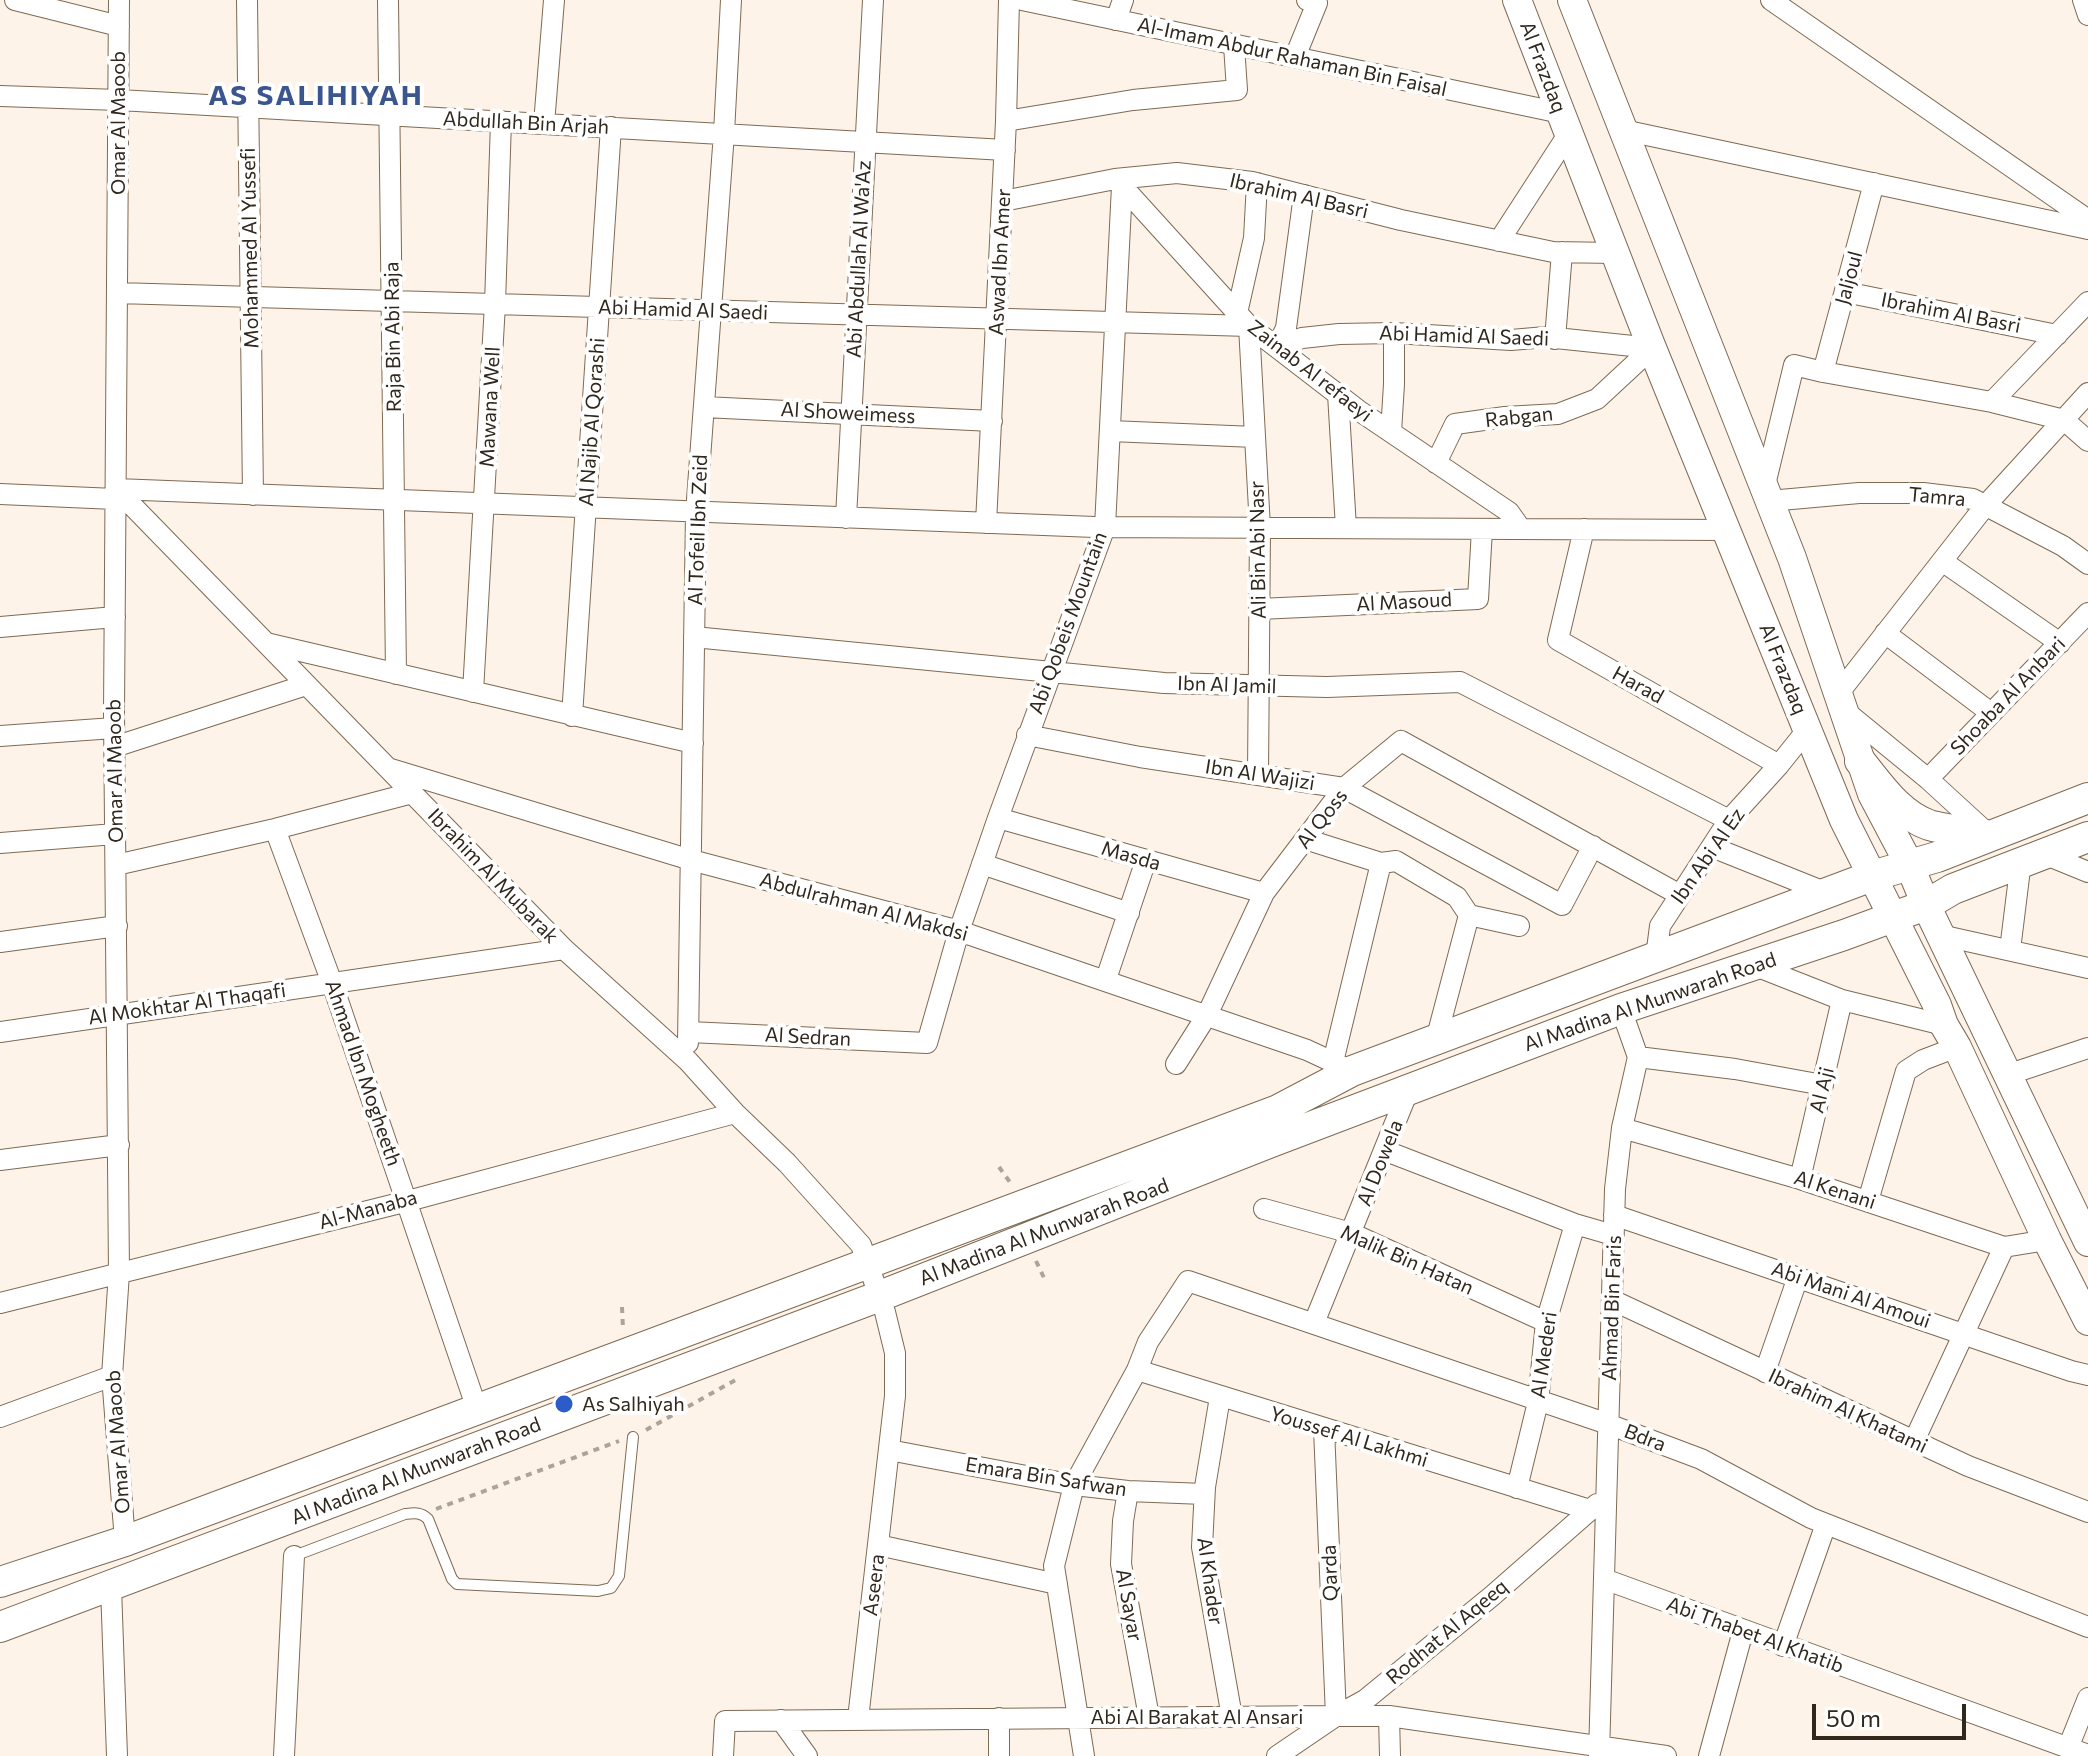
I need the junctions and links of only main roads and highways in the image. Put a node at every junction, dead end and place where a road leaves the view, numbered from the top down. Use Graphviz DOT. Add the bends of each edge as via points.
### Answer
graph roads {
  1 [pos="1517,0"];
  2 [pos="1572,0"];
  3 [pos="1860,761"];
  4 [pos="2088,798"];
  5 [pos="1990,836"];
  6 [pos="2088,837"];
  7 [pos="1909,864"];
  8 [pos="1872,876"];
  9 [pos="1926,905"];
  10 [pos="1892,917"];
  11 [pos="2078,1200"];
  12 [pos="2088,1242"];
  13 [pos="2088,1321"];
  14 [pos="0,1582"];
  15 [pos="0,1627"];
  1 -- 8 [label="main road, Al Frazdaq" via="1652,348 1844,820"];
  2 -- 3 [label="main road, Al Frazdaq" via="1792,558"];
  3 -- 5 [label="main road" via="1909,815 1930,825"];
  3 -- 7 [label="main road, Al Frazdaq"];
  4 -- 5 [label="main road, Al Madina Al Munwarah Road"];
  5 -- 7 [label="main road, Al Madina Al Munwarah Road"];
  6 -- 9 [label="main road, Al Madina Al Munwarah Road" via="1953,889"];
  7 -- 8 [label="main road, Al Madina Al Munwarah Road"];
  7 -- 9 [label="main road, Al Frazdaq"];
  8 -- 10 [label="main road, Al Frazdaq"];
  8 -- 14 [label="main road, Al Madina Al Munwarah Road" via="1436,1040 1343,1067 1278,1110 125,1541"];
  9 -- 10 [label="main road, Al Madina Al Munwarah Road"];
  9 -- 11 [label="main road, Al Frazdaq" via="2007,1075"];
  10 -- 13 [label="main road, Al Frazdaq"];
  10 -- 15 [label="main road, Al Madina Al Munwarah Road" via="1621,1009 880,1296"];
  11 -- 12 [label="main road, Al Frazdaq"];
}
